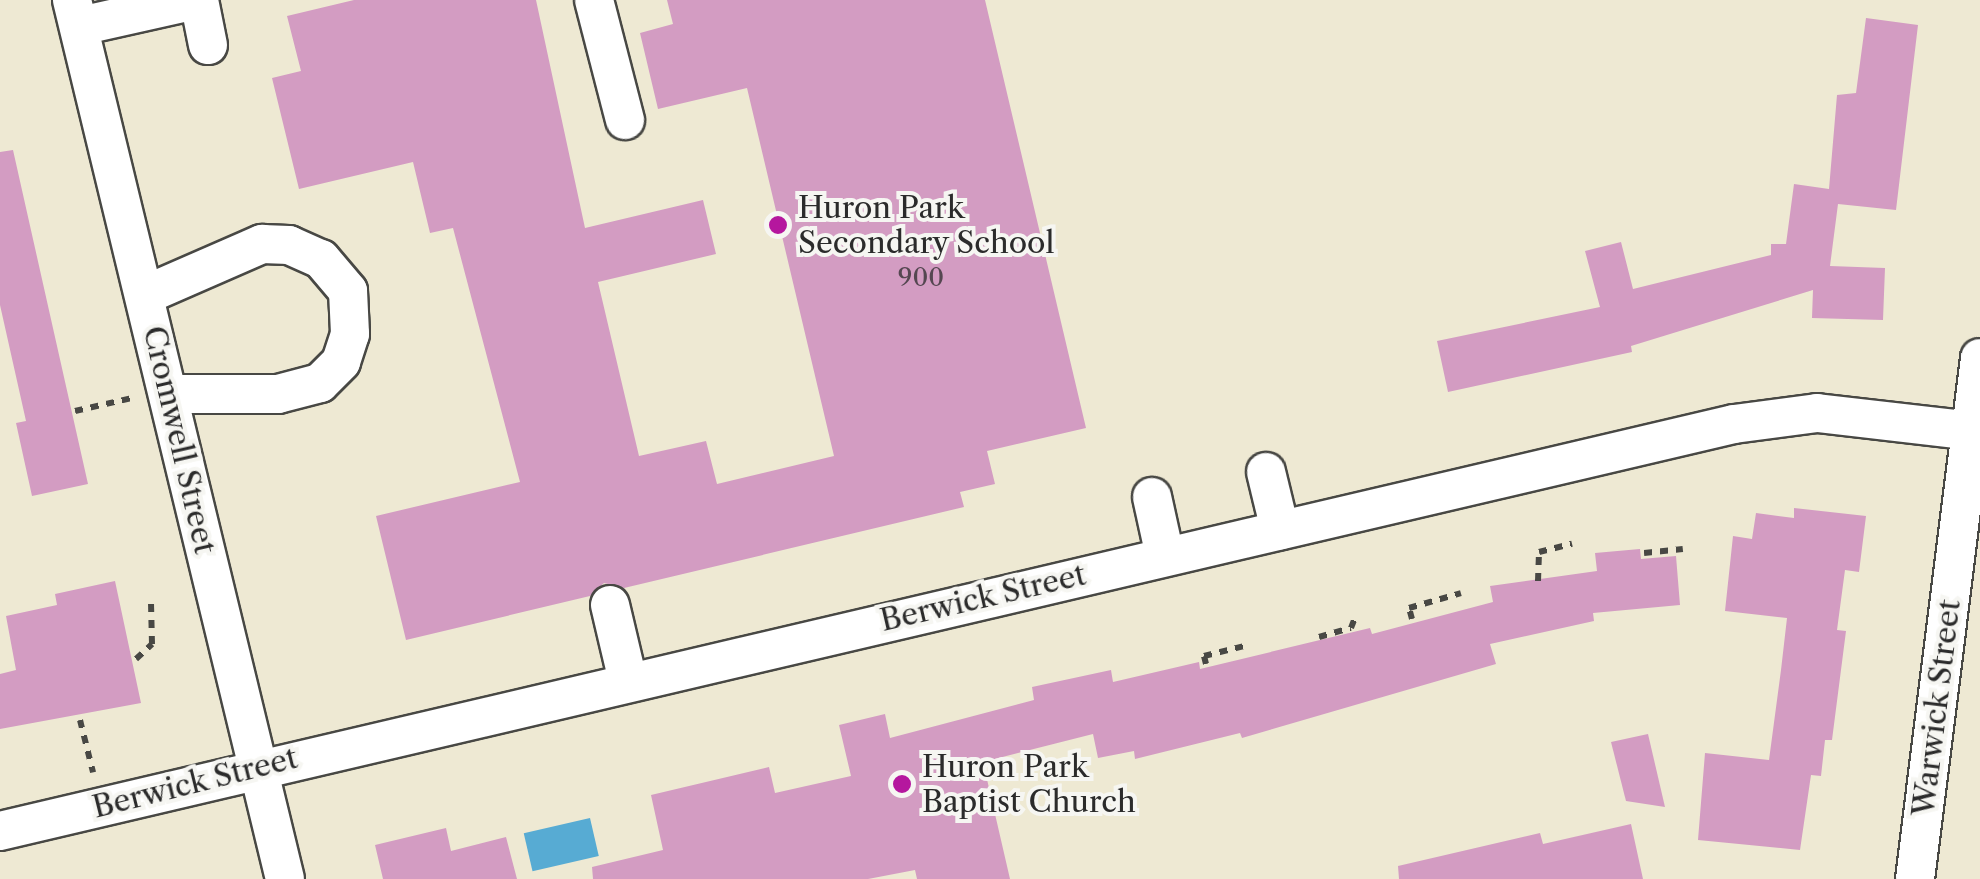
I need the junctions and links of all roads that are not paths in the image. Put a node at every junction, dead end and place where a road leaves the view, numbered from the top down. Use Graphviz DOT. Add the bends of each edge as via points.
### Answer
graph roads {
  1 [pos="197,0"];
  2 [pos="594,0"];
  3 [pos="76,13"];
  4 [pos="208,45"];
  5 [pos="625,120"];
  6 [pos="145,295"];
  7 [pos="1980,358"];
  8 [pos="155,395"];
  9 [pos="1972,431"];
  10 [pos="1266,472"];
  11 [pos="1152,498"];
  12 [pos="1280,530"];
  13 [pos="1164,556"];
  14 [pos="610,605"];
  15 [pos="628,681"];
  16 [pos="260,766"];
  17 [pos="0,831"];
  18 [pos="286,879"];
  19 [pos="1915,879"];
  1 -- 3 [label="street"];
  1 -- 4 [label="street"];
  2 -- 5 [label="street"];
  3 -- 6 [label="street, Cromwell Street"];
  6 -- 8 [label="street, Cromwell Street"];
  6 -- 8 [label="street" via="262,244 289,245 321,259 348,290 350,334 341,362 320,383 278,394"];
  7 -- 9 [label="street, Warwick Street"];
  8 -- 16 [label="street, Cromwell Street"];
  9 -- 12 [label="street, Berwick Street" via="1885,418 1780,416"];
  9 -- 19 [label="street, Warwick Street"];
  10 -- 12 [label="street"];
  11 -- 13 [label="street"];
  12 -- 13 [label="street, Berwick Street"];
  13 -- 15 [label="street, Berwick Street"];
  14 -- 15 [label="street"];
  15 -- 16 [label="street, Berwick Street"];
  16 -- 17 [label="street, Berwick Street"];
  16 -- 18 [label="street, Cromwell Street"];
}
